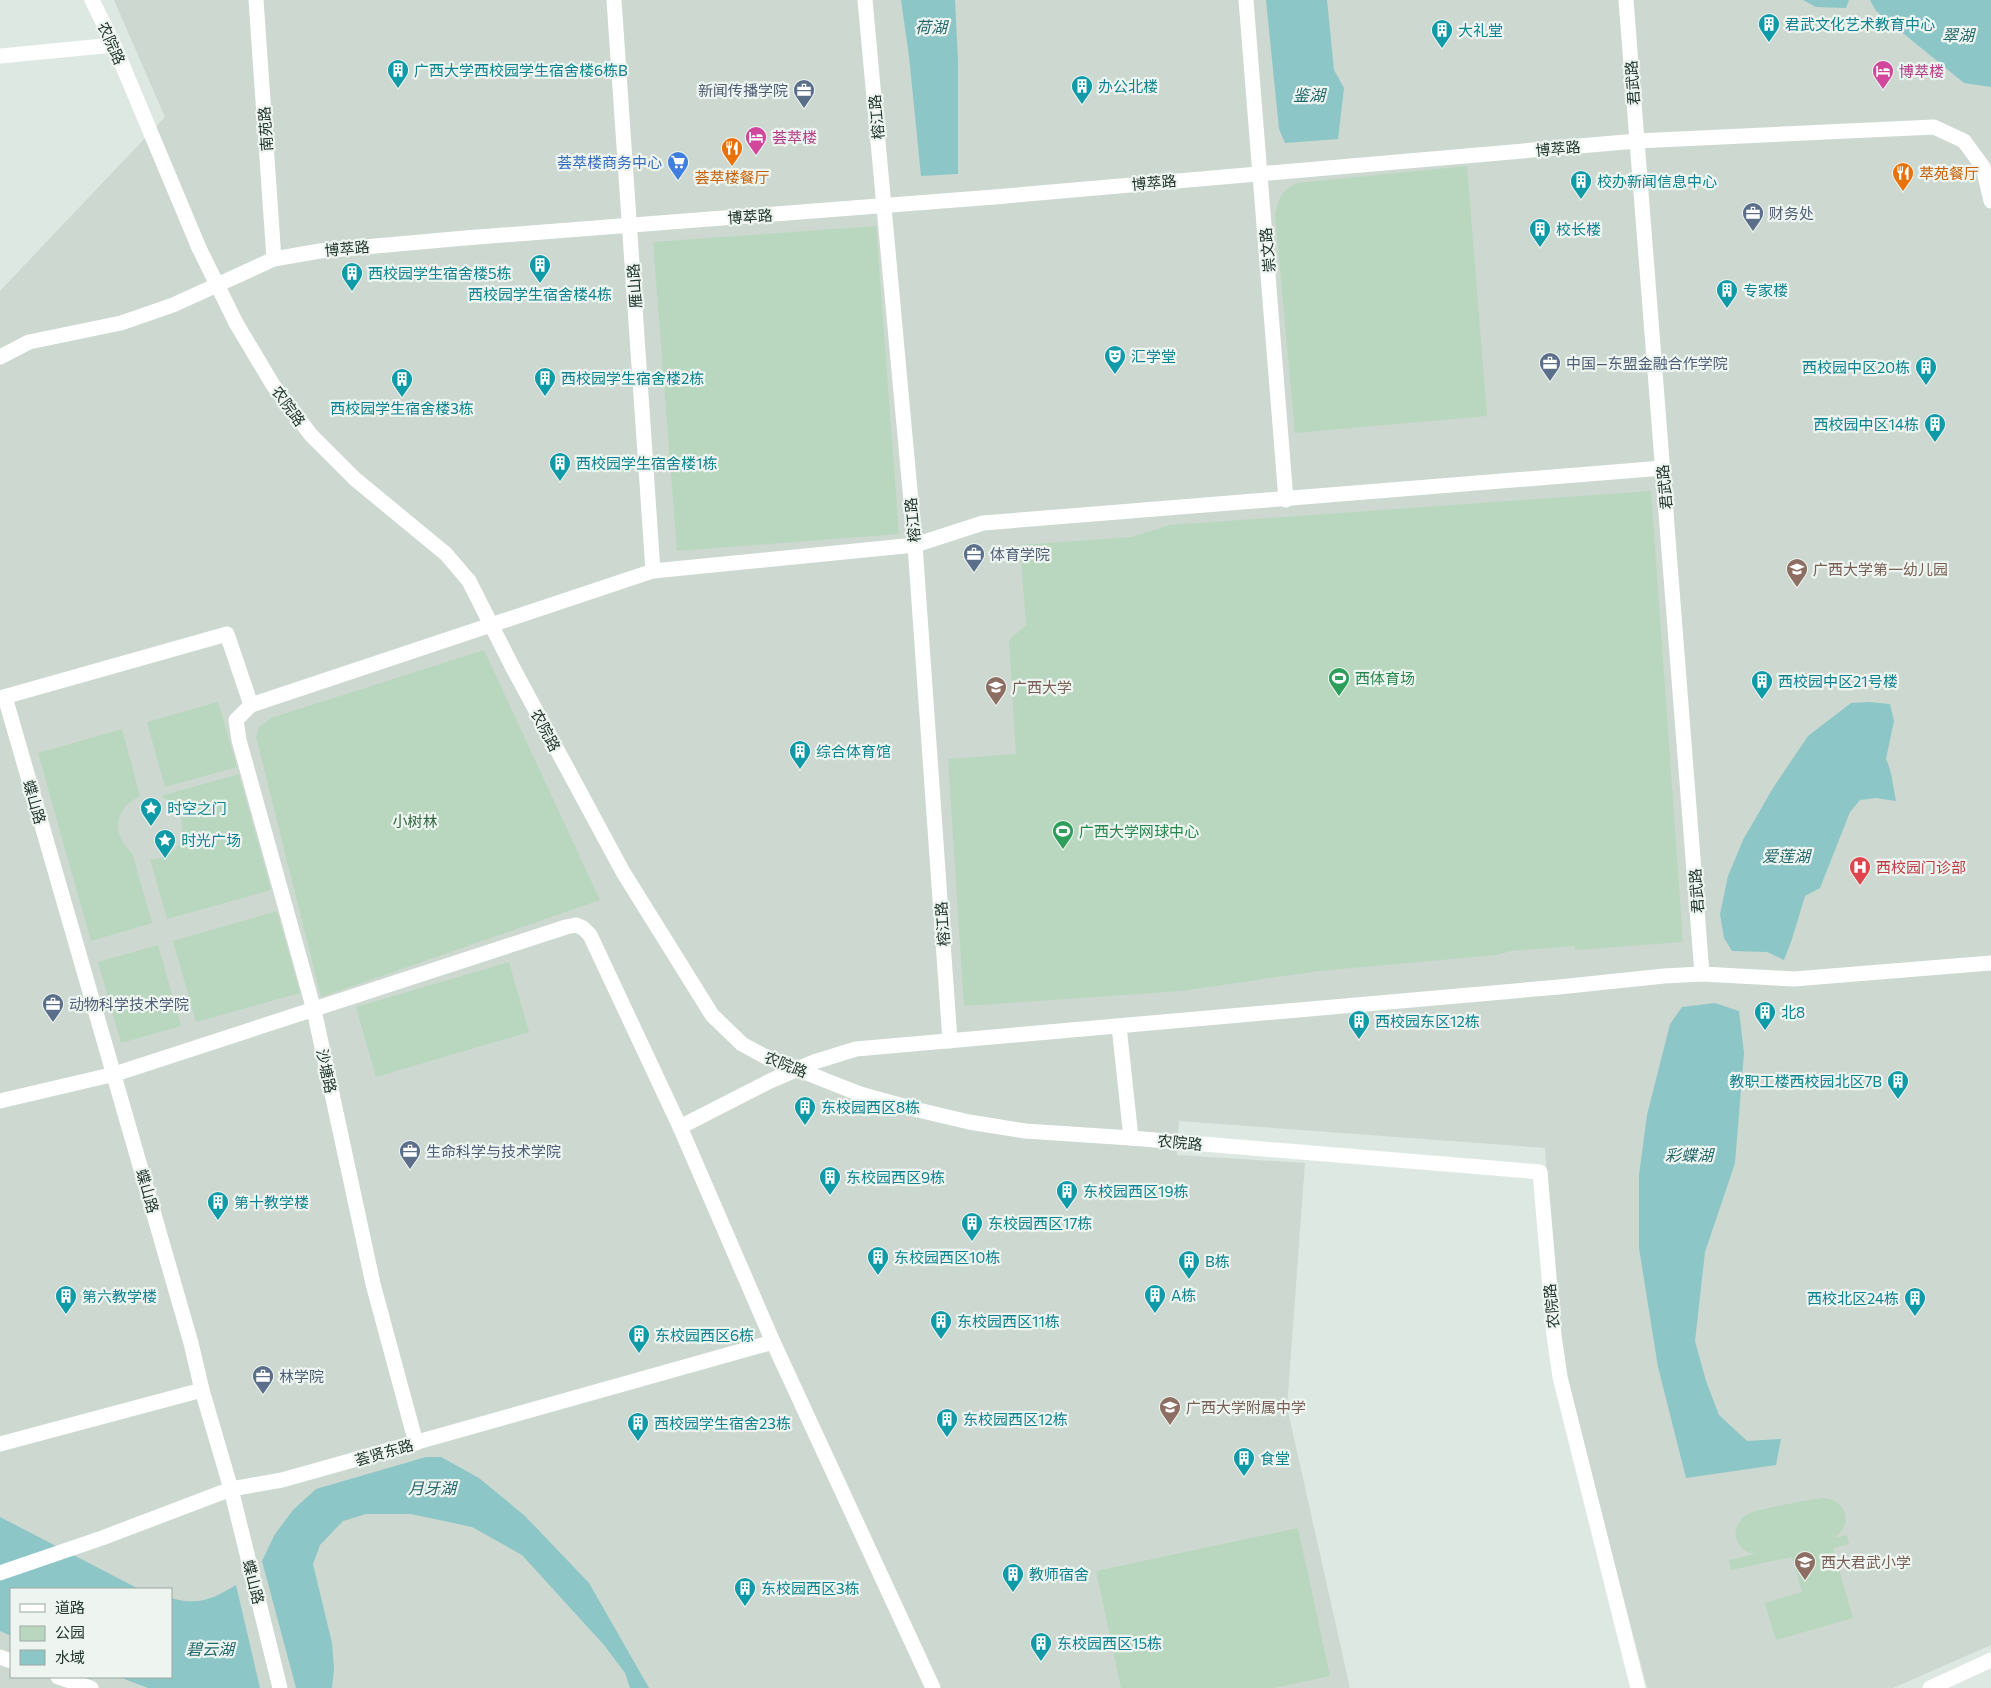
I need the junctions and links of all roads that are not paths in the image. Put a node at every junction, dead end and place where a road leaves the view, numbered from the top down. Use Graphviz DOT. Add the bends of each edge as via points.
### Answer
graph roads {
  1 [pos="92,0"];
  2 [pos="256,0"];
  3 [pos="614,0"];
  4 [pos="865,0"];
  5 [pos="1246,0"];
  6 [pos="1626,0"];
  7 [pos="114,46"];
  8 [pos="0,56"];
  9 [pos="1637,141"];
  10 [pos="1260,173"];
  11 [pos="1991,202"];
  12 [pos="884,205"];
  13 [pos="629,226"];
  14 [pos="274,259"];
  15 [pos="0,357"];
  16 [pos="1662,468"];
  17 [pos="1286,500"];
  18 [pos="915,545"];
  19 [pos="653,572"];
  20 [pos="2,698"];
  21 [pos="251,706"];
  22 [pos="1991,963"];
  23 [pos="1702,974"];
  24 [pos="314,1010"];
  25 [pos="1119,1026"];
  26 [pos="950,1041"];
  27 [pos="115,1074"];
  28 [pos="0,1101"];
  29 [pos="680,1127"];
  30 [pos="1131,1138"];
  31 [pos="773,1342"];
  32 [pos="202,1390"];
  33 [pos="416,1443"];
  34 [pos="0,1444"];
  35 [pos="231,1489"];
  36 [pos="0,1573"];
  37 [pos="1991,1660"];
  38 [pos="61,1678"];
  39 [pos="91,1688"];
  40 [pos="280,1688"];
  41 [pos="933,1688"];
  42 [pos="1638,1688"];
  43 [pos="1930,1688"];
  1 -- 7 [label="street, 农院路"];
  2 -- 14 [label="street, 南苑路"];
  3 -- 13 [label="street, 雁山路"];
  4 -- 12 [label="street, 榕江路"];
  5 -- 10 [label="street, 崇文路"];
  6 -- 9 [label="street, 君武路"];
  7 -- 8 [label="street"];
  7 -- 30 [label="street, 农院路, bridge" via="199,248 236,323 273,385 310,435 355,479 446,554 469,581 623,872 712,1015 742,1044 764,1056 860,1094 969,1122 1025,1131"];
  9 -- 10 [label="street, 博萃路"];
  9 -- 11 [label="street, 博萃路" via="1934,127 1964,141 1983,167"];
  9 -- 16 [label="street, 君武路"];
  10 -- 12 [label="street, 博萃路"];
  10 -- 17 [label="street, 崇文路"];
  12 -- 13 [label="street, 博萃路"];
  12 -- 18 [label="street, 榕江路"];
  13 -- 14 [label="street, 博萃路" via="320,251"];
  13 -- 19 [label="street, 雁山路"];
  14 -- 15 [label="street, 博萃路" via="174,305 121,322 29,342"];
  16 -- 17 [label="street"];
  16 -- 23 [label="street, 君武路"];
  17 -- 18 [label="street" via="983,523"];
  18 -- 19 [label="street"];
  18 -- 26 [label="street, 榕江路"];
  19 -- 21 [label="street"];
  20 -- 21 [label="street" via="228,634"];
  20 -- 27 [label="street, 蝶山路"];
  21 -- 24 [label="street, 沙塘路" via="236,720 240,740"];
  22 -- 23 [label="street" via="1794,979"];
  23 -- 25 [label="street"];
  24 -- 27 [label="street"];
  24 -- 29 [label="street" via="521,940 576,925 590,935"];
  24 -- 33 [label="street, 沙塘路" via="372,1284"];
  25 -- 26 [label="street"];
  25 -- 30 [label="street"];
  26 -- 29 [label="street" via="856,1049 814,1062"];
  27 -- 28 [label="street"];
  27 -- 32 [label="street, 蝶山路" via="192,1343"];
  29 -- 31 [label="street"];
  30 -- 42 [label="street, 农院路" via="1540,1172 1560,1377"];
  31 -- 33 [label="street, 荟贤东路"];
  31 -- 41 [label="street"];
  32 -- 34 [label="street"];
  32 -- 35 [label="street, 蝶山路"];
  33 -- 35 [label="street, 荟贤东路" via="282,1480"];
  35 -- 36 [label="street, 荟贤东路"];
  35 -- 40 [label="street, 蝶山路"];
  37 -- 43 [label="street"];
  38 -- 39 [label="street"];
}
